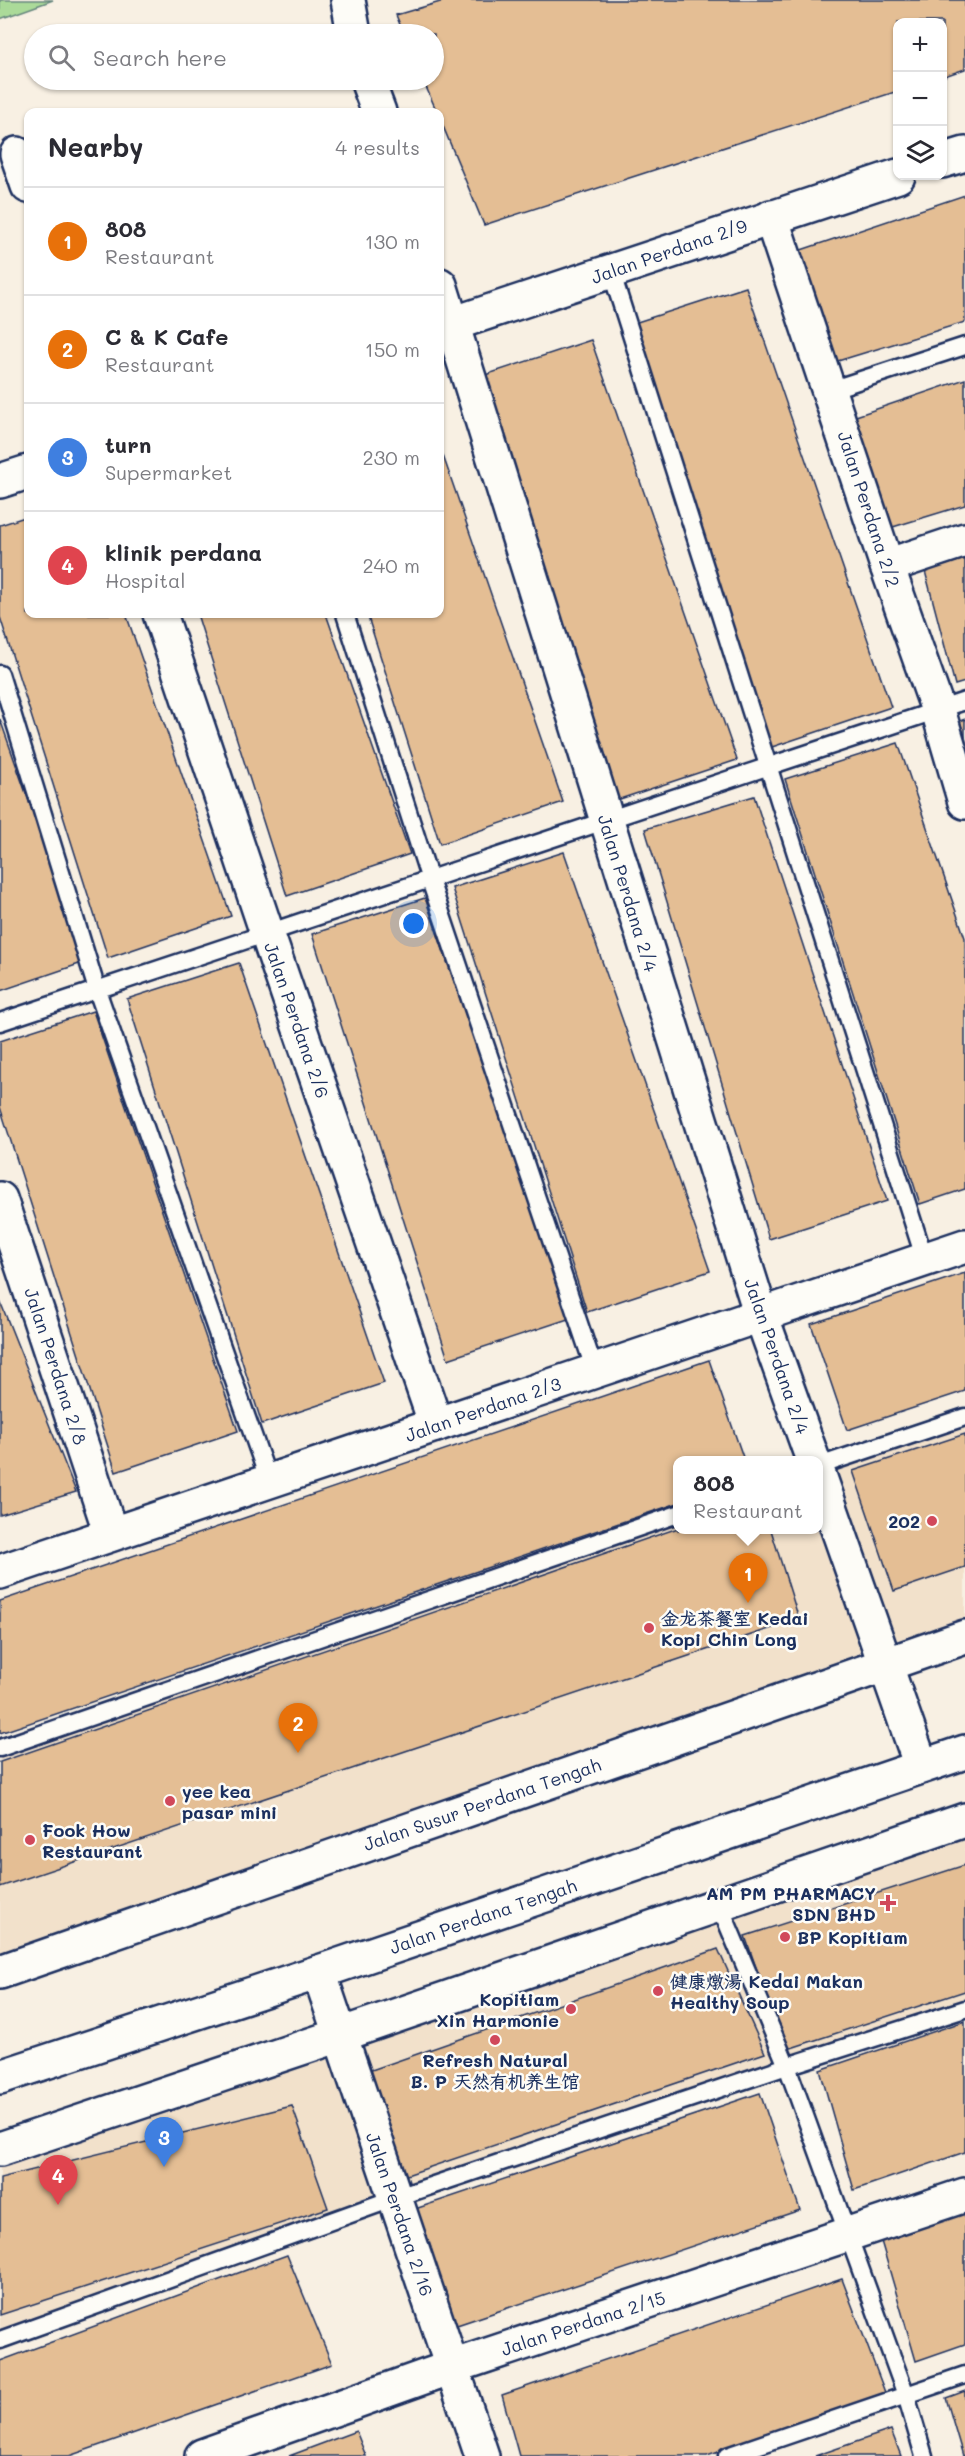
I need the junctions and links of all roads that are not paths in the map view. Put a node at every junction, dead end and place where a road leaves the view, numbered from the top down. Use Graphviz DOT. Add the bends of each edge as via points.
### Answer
graph roads {
  1 [pos="348,0"];
  2 [pos="352,24"];
  3 [pos="371,90"];
  4 [pos="378,108"];
  5 [pos="17,154"];
  6 [pos="965,154"];
  7 [pos="947,159"];
  8 [pos="24,174"];
  9 [pos="893,178"];
  10 [pos="771,217"];
  11 [pos="611,271"];
  12 [pos="446,325"];
  13 [pos="965,346"];
  14 [pos="830,390"];
  15 [pos="24,473"];
  16 [pos="0,481"];
  17 [pos="965,540"];
  18 [pos="887,566"];
  19 [pos="161,618"];
  20 [pos="346,618"];
  21 [pos="0,674"];
  22 [pos="951,706"];
  23 [pos="768,767"];
  24 [pos="965,802"];
  25 [pos="606,821"];
  26 [pos="430,880"];
  27 [pos="267,933"];
  28 [pos="97,990"];
  29 [pos="0,1022"];
  30 [pos="0,1199"];
  31 [pos="965,1246"];
  32 [pos="925,1260"];
  33 [pos="761,1315"];
  34 [pos="595,1371"];
  35 [pos="965,1417"];
  36 [pos="436,1425"];
  37 [pos="811,1456"];
  38 [pos="823,1465"];
  39 [pos="269,1481"];
  40 [pos="823,1486"];
  41 [pos="673,1516"];
  42 [pos="111,1534"];
  43 [pos="0,1572"];
  44 [pos="965,1637"];
  45 [pos="886,1664"];
  46 [pos="0,1748"];
  47 [pos="965,1752"];
  48 [pos="921,1766"];
  49 [pos="965,1820"];
  50 [pos="719,1904"];
  51 [pos="0,1972"];
  52 [pos="319,1972"];
  53 [pos="965,2009"];
  54 [pos="340,2035"];
  55 [pos="787,2066"];
  56 [pos="0,2077"];
  57 [pos="0,2149"];
  58 [pos="965,2195"];
  59 [pos="394,2198"];
  60 [pos="848,2235"];
  61 [pos="0,2340"];
  62 [pos="452,2367"];
  63 [pos="965,2375"];
  64 [pos="906,2395"];
  65 [pos="202,2456"];
  66 [pos="482,2456"];
  67 [pos="727,2456"];
  68 [pos="924,2456"];
  1 -- 2 [label="street"];
  3 -- 4 [label="street"];
  5 -- 8 [label="street"];
  6 -- 7 [label="street"];
  9 -- 10 [label="street, Jalan Perdana 2/9"];
  10 -- 11 [label="street, Jalan Perdana 2/9"];
  10 -- 14 [label="street, Jalan Perdana 2/2"];
  11 -- 12 [label="street, Jalan Perdana 2/9"];
  11 -- 23 [label="lane"];
  12 -- 25 [label="street, Jalan Perdana 2/4"];
  13 -- 14 [label="lane"];
  14 -- 18 [label="street, Jalan Perdana 2/2"];
  15 -- 16 [label="street"];
  17 -- 18 [label="street"];
  18 -- 22 [label="street, Jalan Perdana 2/2"];
  19 -- 27 [label="street, Jalan Perdana 2/6"];
  20 -- 26 [label="lane"];
  21 -- 28 [label="lane"];
  22 -- 23 [label="lane"];
  22 -- 24 [label="street, Jalan Perdana 2/2"];
  23 -- 25 [label="lane"];
  23 -- 32 [label="lane"];
  25 -- 26 [label="lane"];
  25 -- 33 [label="street, Jalan Perdana 2/4"];
  26 -- 27 [label="lane"];
  26 -- 34 [label="lane"];
  27 -- 28 [label="lane"];
  27 -- 36 [label="street, Jalan Perdana 2/6"];
  28 -- 29 [label="lane"];
  28 -- 39 [label="lane"];
  30 -- 42 [label="street, Jalan Perdana 2/8"];
  31 -- 32 [label="street, Jalan Perdana 2/3"];
  32 -- 33 [label="street, Jalan Perdana 2/3"];
  33 -- 34 [label="street, Jalan Perdana 2/3"];
  33 -- 37 [label="street, Jalan Perdana 2/4"];
  34 -- 36 [label="street, Jalan Perdana 2/3"];
  35 -- 38 [label="lane"];
  36 -- 39 [label="street, Jalan Perdana 2/3"];
  39 -- 42 [label="street, Jalan Perdana 2/3"];
  40 -- 45 [label="street"];
  41 -- 46 [label="lane"];
  42 -- 43 [label="street, Jalan Perdana 2/3"];
  44 -- 45 [label="street, Jalan Susur Perdana Tengah"];
  45 -- 48 [label="street"];
  45 -- 51 [label="street, Jalan Susur Perdana Tengah"];
  47 -- 48 [label="street, Jalan Perdana Tengah"];
  48 -- 52 [label="street, Jalan Perdana Tengah"];
  49 -- 50 [label="street"];
  50 -- 54 [label="street"];
  50 -- 55 [label="lane"];
  52 -- 54 [label="street, Jalan Perdana 2/16"];
  52 -- 56 [label="street, Jalan Perdana Tengah"];
  53 -- 55 [label="lane"];
  54 -- 57 [label="street"];
  54 -- 59 [label="street, Jalan Perdana 2/16"];
  55 -- 59 [label="lane"];
  55 -- 60 [label="lane"];
  58 -- 60 [label="street, Jalan Perdana 2/15"];
  59 -- 61 [label="lane"];
  59 -- 62 [label="street, Jalan Perdana 2/16"];
  60 -- 62 [label="street, Jalan Perdana 2/15"];
  60 -- 64 [label="lane"];
  62 -- 65 [label="street, Jalan Perdana 2/15"];
  62 -- 66 [label="street, Jalan Perdana 2/16"];
  63 -- 64 [label="lane"];
  64 -- 67 [label="lane"];
  64 -- 68 [label="lane"];
}
